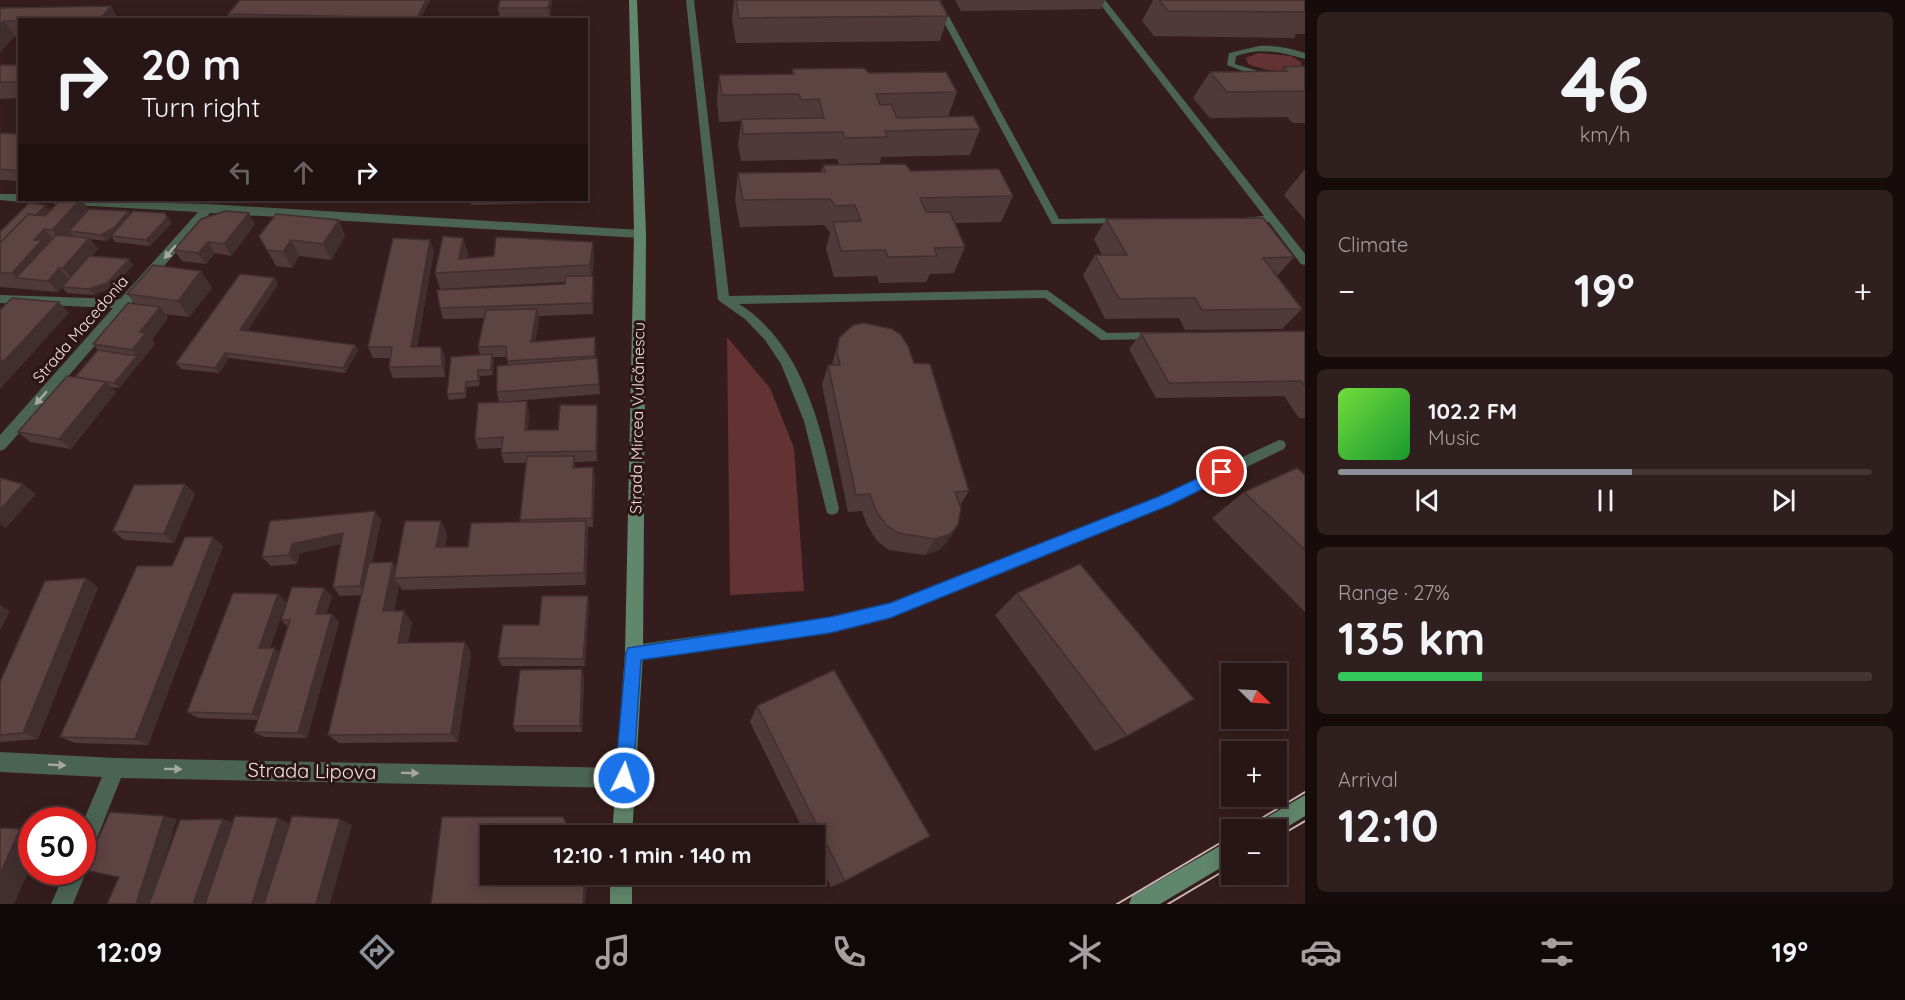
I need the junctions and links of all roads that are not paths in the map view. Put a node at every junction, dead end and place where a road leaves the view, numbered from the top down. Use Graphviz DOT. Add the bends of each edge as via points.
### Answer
graph roads {
  1 [pos="633,0"];
  2 [pos="690,0"];
  3 [pos="936,0"];
  4 [pos="1101,0"];
  5 [pos="1305,56"];
  6 [pos="1269,77"];
  7 [pos="0,197"];
  8 [pos="18,198"];
  9 [pos="74,201"];
  10 [pos="208,208"];
  11 [pos="1272,219"];
  12 [pos="1238,220"];
  13 [pos="1135,221"];
  14 [pos="640,234"];
  15 [pos="1305,261"];
  16 [pos="0,299"];
  17 [pos="724,300"];
  18 [pos="123,304"];
  19 [pos="1164,336"];
  20 [pos="0,445"];
  21 [pos="1278,445"];
  22 [pos="832,509"];
  23 [pos="634,653"];
  24 [pos="0,762"];
  25 [pos="115,768"];
  26 [pos="624,778"];
  27 [pos="1305,805"];
  28 [pos="96,816"];
  29 [pos="1282,819"];
  30 [pos="622,825"];
  31 [pos="1221,856"];
  32 [pos="70,885"];
  33 [pos="62,904"];
  34 [pos="1140,904"];
  1 -- 14 [label="main road, Strada Mircea Vulcănescu"];
  2 -- 17 [label="lane"];
  3 -- 13 [label="lane" via="1056,222"];
  4 -- 11 [label="lane"];
  5 -- 6 [label="lane" via="1269,48 1246,48 1232,55 1231,65"];
  7 -- 8 [label="street"];
  9 -- 10 [label="street"];
  10 -- 14 [label="street"];
  10 -- 18 [label="street, Strada Macedonia, one-way"];
  11 -- 12 [label="lane"];
  11 -- 15 [label="lane"];
  14 -- 23 [label="main road, Strada Mircea Vulcănescu"];
  16 -- 18 [label="street"];
  17 -- 19 [label="lane" via="1047,294 1105,337"];
  17 -- 22 [label="lane" via="758,321 794,379 818,440"];
  18 -- 20 [label="street, Strada Macedonia, one-way"];
  21 -- 23 [label="lane" via="1165,500 890,611 840,623"];
  23 -- 26 [label="main road, Strada Mircea Vulcănescu"];
  24 -- 25 [label="street, Strada Lipova, one-way"];
  25 -- 26 [label="street, Strada Lipova, one-way"];
  25 -- 28 [label="street"];
  26 -- 30 [label="main road, Strada Mircea Vulcănescu"];
  27 -- 29 [label="main road"];
  31 -- 34 [label="main road"];
  32 -- 33 [label="street"];
}
